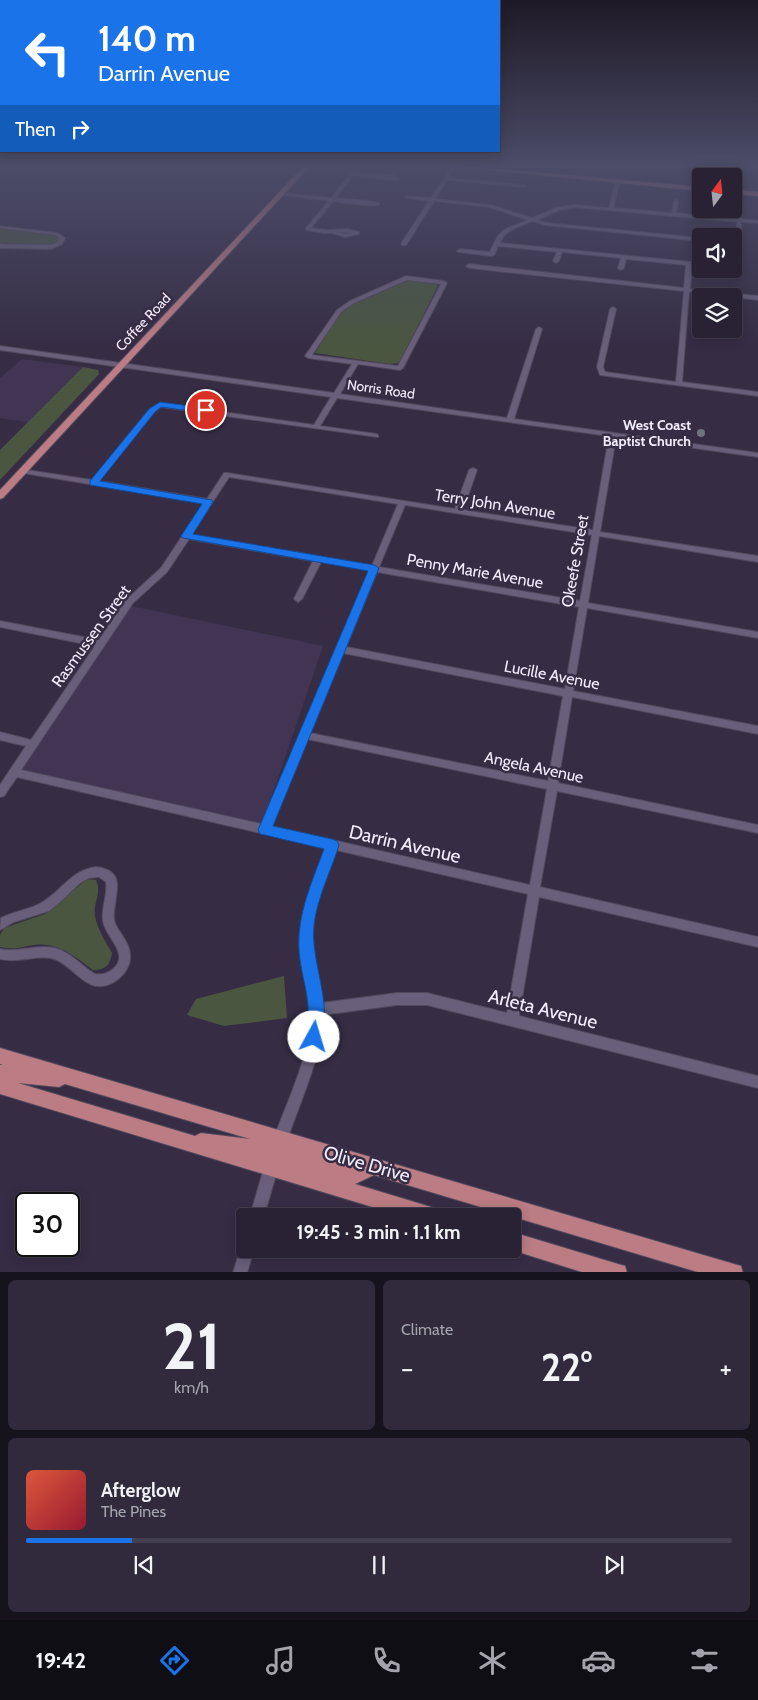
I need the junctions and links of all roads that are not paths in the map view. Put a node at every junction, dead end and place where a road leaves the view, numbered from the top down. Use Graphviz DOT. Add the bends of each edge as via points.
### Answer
graph roads {
  1 [pos="250,226"];
  2 [pos="310,226"];
  3 [pos="415,226"];
  4 [pos="516,226"];
  5 [pos="568,226"];
  6 [pos="0,228"];
  7 [pos="333,232"];
  8 [pos="692,239"];
  9 [pos="404,244"];
  10 [pos="497,244"];
  11 [pos="0,246"];
  12 [pos="560,250"];
  13 [pos="460,251"];
  14 [pos="624,257"];
  15 [pos="556,261"];
  16 [pos="689,264"];
  17 [pos="692,264"];
  18 [pos="469,266"];
  19 [pos="622,268"];
  20 [pos="687,290"];
  21 [pos="758,298"];
  22 [pos="613,308"];
  23 [pos="539,329"];
  24 [pos="0,348"];
  25 [pos="356,362"];
  26 [pos="122,366"];
  27 [pos="679,383"];
  28 [pos="758,394"];
  29 [pos="335,396"];
  30 [pos="510,420"];
  31 [pos="316,427"];
  32 [pos="613,435"];
  33 [pos="376,436"];
  34 [pos="758,455"];
  35 [pos="473,470"];
  36 [pos="23,471"];
  37 [pos="227,475"];
  38 [pos="94,483"];
  39 [pos="0,496"];
  40 [pos="209,502"];
  41 [pos="402,503"];
  42 [pos="458,512"];
  43 [pos="596,534"];
  44 [pos="186,536"];
  45 [pos="318,559"];
  46 [pos="758,559"];
  47 [pos="374,568"];
  48 [pos="298,599"];
  49 [pos="584,605"];
  50 [pos="0,624"];
  51 [pos="758,635"];
  52 [pos="101,644"];
  53 [pos="340,649"];
  54 [pos="568,693"];
  55 [pos="758,730"];
  56 [pos="304,735"];
  57 [pos="0,736"];
  58 [pos="34,744"];
  59 [pos="14,772"];
  60 [pos="552,787"];
  61 [pos="0,793"];
  62 [pos="758,829"];
  63 [pos="265,830"];
  64 [pos="332,845"];
  65 [pos="534,891"];
  66 [pos="0,925"];
  67 [pos="758,942"];
  68 [pos="0,954"];
  69 [pos="316,1010"];
  70 [pos="512,1020"];
  71 [pos="0,1056"];
  72 [pos="0,1073"];
  73 [pos="88,1082"];
  74 [pos="758,1082"];
  75 [pos="0,1086"];
  76 [pos="281,1138"];
  77 [pos="174,1139"];
  78 [pos="374,1166"];
  79 [pos="271,1168"];
  80 [pos="259,1208"];
  81 [pos="404,1208"];
  82 [pos="521,1244"];
  83 [pos="244,1258"];
  84 [pos="240,1272"];
  85 [pos="618,1272"];
  86 [pos="734,1272"];
  1 -- 26 [label="main road, Coffee Road"];
  2 -- 7 [label="street" via="308,229"];
  3 -- 9 [label="street"];
  4 -- 10 [label="street" via="505,231"];
  5 -- 8 [label="street"];
  6 -- 11 [label="street" via="57,234 62,238 60,243 50,247"];
  10 -- 12 [label="street"];
  10 -- 13 [label="street" via="492,254"];
  12 -- 14 [label="street"];
  12 -- 15 [label="street"];
  14 -- 16 [label="street"];
  14 -- 19 [label="street"];
  16 -- 17 [label="street"];
  16 -- 20 [label="street"];
  18 -- 20 [label="street"];
  20 -- 21 [label="street"];
  20 -- 27 [label="street"];
  22 -- 27 [label="street" via="600,367 602,374"];
  23 -- 30 [label="street"];
  24 -- 26 [label="street, Norris Road"];
  25 -- 25 [label="street" via="308,356 339,311 406,278 444,283 400,368"];
  25 -- 29 [label="street"];
  26 -- 29 [label="street, Norris Road"];
  26 -- 36 [label="main road, Coffee Road"];
  27 -- 28 [label="street"];
  29 -- 30 [label="street, Norris Road"];
  29 -- 31 [label="street"];
  30 -- 32 [label="street, Norris Road"];
  31 -- 33 [label="street"];
  31 -- 38 [label="street" via="160,405"];
  32 -- 34 [label="street, Norris Road"];
  32 -- 43 [label="street, Okeefe Street"];
  35 -- 42 [label="street"];
  36 -- 38 [label="street"];
  36 -- 39 [label="main road, Coffee Road"];
  37 -- 40 [label="street, Rasmussen Street"];
  37 -- 41 [label="street, Terry John Avenue"];
  38 -- 40 [label="street"];
  40 -- 44 [label="street, Rasmussen Street"];
  41 -- 42 [label="street, Terry John Avenue"];
  41 -- 47 [label="street"];
  42 -- 43 [label="street, Terry John Avenue"];
  43 -- 46 [label="street, Terry John Avenue"];
  43 -- 49 [label="street, Okeefe Street"];
  44 -- 45 [label="street, Penny Marie Avenue"];
  44 -- 52 [label="street, Rasmussen Street" via="158,577 130,600"];
  45 -- 47 [label="street, Penny Marie Avenue"];
  45 -- 48 [label="street"];
  47 -- 49 [label="street, Penny Marie Avenue"];
  47 -- 53 [label="street"];
  49 -- 51 [label="street, Penny Marie Avenue"];
  49 -- 54 [label="street, Okeefe Street"];
  50 -- 52 [label="street"];
  52 -- 58 [label="street, Rasmussen Street"];
  53 -- 54 [label="street, Lucille Avenue"];
  53 -- 56 [label="street"];
  54 -- 55 [label="street, Lucille Avenue"];
  54 -- 60 [label="street, Okeefe Street"];
  56 -- 60 [label="street, Angela Avenue"];
  56 -- 63 [label="street"];
  57 -- 58 [label="street"];
  58 -- 59 [label="street, Rasmussen Street"];
  59 -- 61 [label="street, Rasmussen Street"];
  59 -- 63 [label="street, Darrin Avenue"];
  60 -- 62 [label="street, Angela Avenue"];
  60 -- 65 [label="street"];
  63 -- 64 [label="street, Darrin Avenue"];
  64 -- 65 [label="street, Darrin Avenue"];
  64 -- 69 [label="street" via="306,926 307,959"];
  65 -- 67 [label="street, Darrin Avenue"];
  65 -- 70 [label="street"];
  66 -- 68 [label="street" via="12,917 44,907 80,877 102,873 113,886 108,915 126,958 119,971 97,981 56,954"];
  69 -- 70 [label="street, Arleta Avenue" via="410,998 427,999"];
  69 -- 76 [label="street" via="312,1047"];
  70 -- 74 [label="street, Arleta Avenue"];
  71 -- 73 [label="main road, Olive Drive"];
  72 -- 73 [label="main road"];
  73 -- 76 [label="main road, Olive Drive"];
  75 -- 77 [label="main road, Olive Drive"];
  76 -- 77 [label="main road" via="267,1149"];
  76 -- 78 [label="main road, Olive Drive"];
  77 -- 79 [label="main road, Olive Drive"];
  78 -- 79 [label="main road" via="353,1176 290,1158 279,1159"];
  78 -- 86 [label="main road, Olive Drive"];
  79 -- 80 [label="street"];
  79 -- 81 [label="main road, Olive Drive"];
  82 -- 85 [label="main road"];
  83 -- 84 [label="street"];
}
